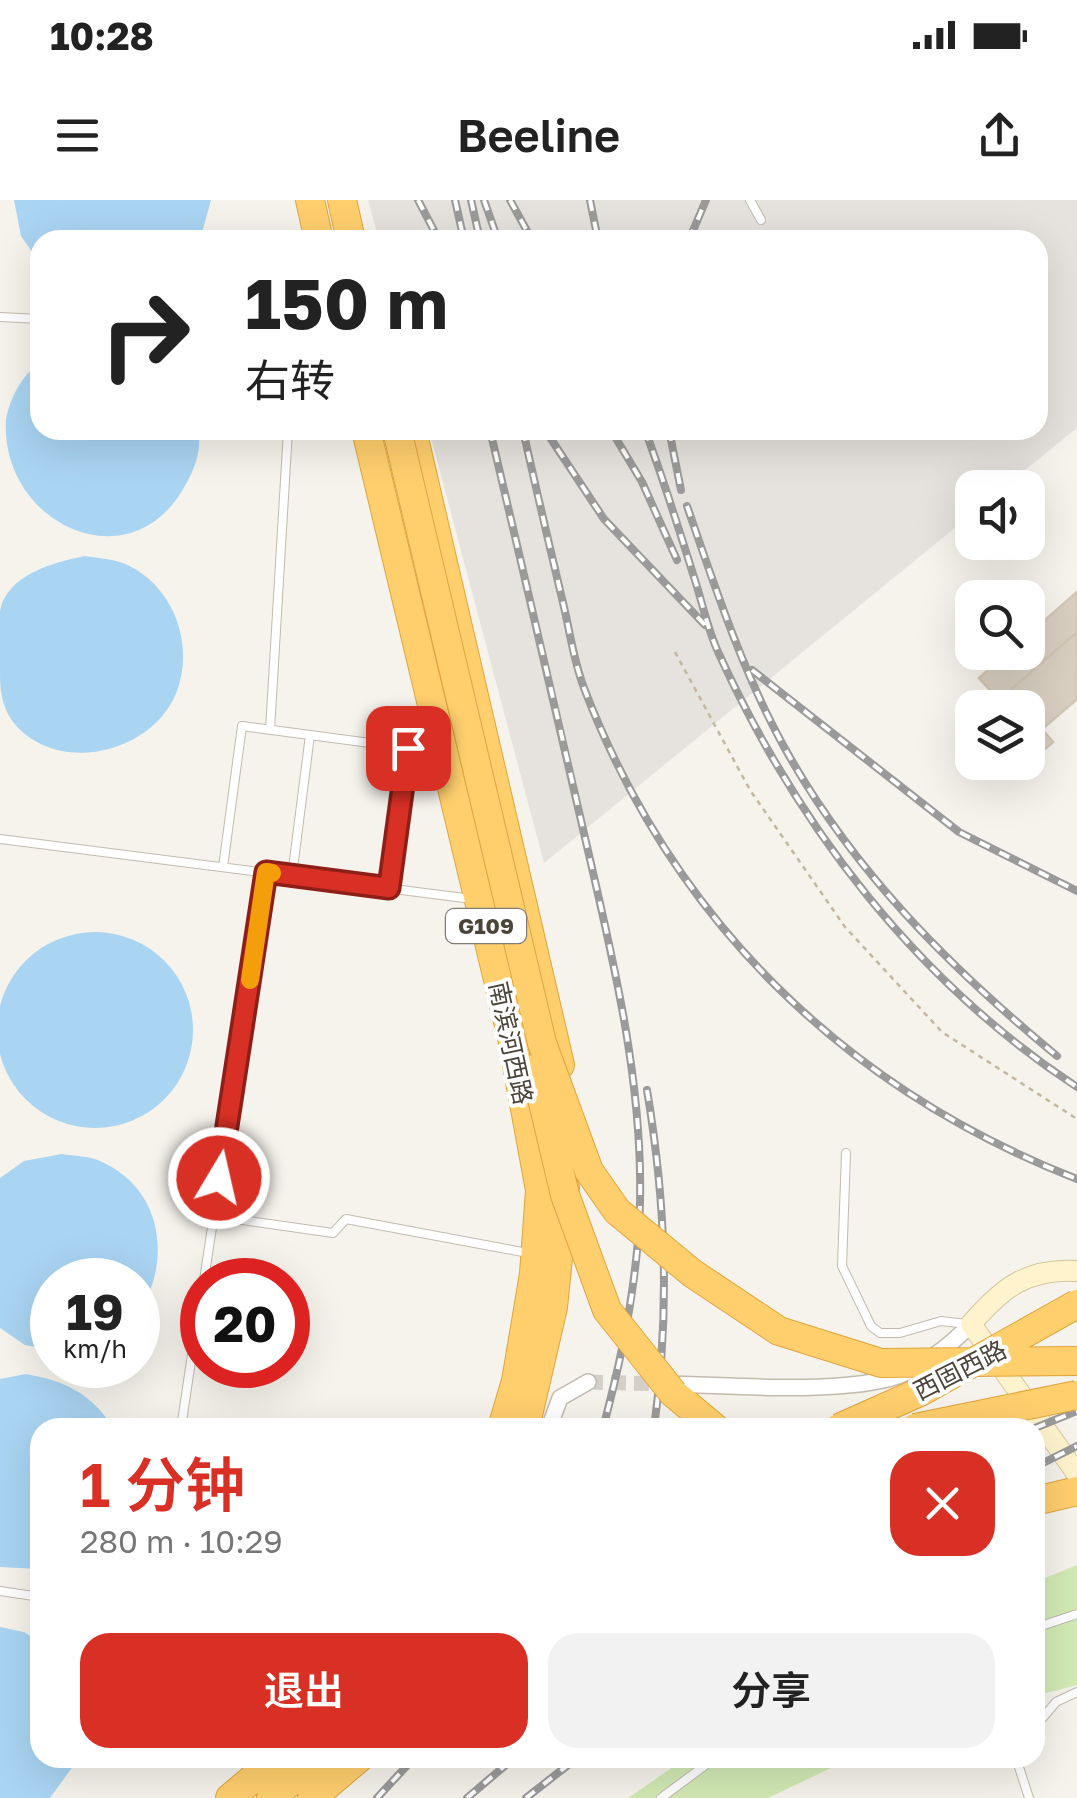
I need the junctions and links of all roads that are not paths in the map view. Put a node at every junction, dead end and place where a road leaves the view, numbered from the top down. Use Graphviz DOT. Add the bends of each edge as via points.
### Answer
graph roads {
  1 [pos="310,200"];
  2 [pos="328,200"];
  3 [pos="342,200"];
  4 [pos="357,200"];
  5 [pos="750,200"];
  6 [pos="761,220"];
  7 [pos="318,230"];
  8 [pos="336,230"];
  9 [pos="349,230"];
  10 [pos="364,230"];
  11 [pos="0,317"];
  12 [pos="30,318"];
  13 [pos="287,440"];
  14 [pos="368,440"];
  15 [pos="384,440"];
  16 [pos="399,440"];
  17 [pos="414,440"];
  18 [pos="270,730"];
  19 [pos="310,735"];
  20 [pos="0,839"];
  21 [pos="224,867"];
  22 [pos="266,872"];
  23 [pos="292,876"];
  24 [pos="389,888"];
  25 [pos="480,900"];
  26 [pos="846,1153"];
  27 [pos="214,1216"];
  28 [pos="535,1254"];
  29 [pos="207,1258"];
  30 [pos="1077,1271"];
  31 [pos="1077,1304"];
  32 [pos="972,1324"];
  33 [pos="1077,1352"];
  34 [pos="1077,1361"];
  35 [pos="588,1382"];
  36 [pos="664,1384"];
  37 [pos="187,1388"];
  38 [pos="1077,1395"];
  39 [pos="1077,1412"];
  40 [pos="182,1418"];
  41 [pos="505,1418"];
  42 [pos="527,1418"];
  43 [pos="553,1418"];
  44 [pos="703,1418"];
  45 [pos="861,1418"];
  46 [pos="964,1418"];
  47 [pos="979,1418"];
  48 [pos="1038,1418"];
  49 [pos="1045,1418"];
  50 [pos="1045,1428"];
  51 [pos="1077,1474"];
  52 [pos="1077,1491"];
  53 [pos="1045,1499"];
  54 [pos="0,1591"];
  55 [pos="30,1596"];
  56 [pos="1077,1614"];
  57 [pos="1045,1625"];
  58 [pos="1077,1692"];
  59 [pos="1045,1715"];
  60 [pos="265,1768"];
  61 [pos="307,1768"];
  62 [pos="347,1768"];
  63 [pos="364,1768"];
  64 [pos="702,1768"];
  65 [pos="1019,1768"];
  66 [pos="230,1798"];
  67 [pos="271,1798"];
  68 [pos="312,1798"];
  69 [pos="335,1798"];
  70 [pos="661,1798"];
  71 [pos="1029,1798"];
  1 -- 7 [label="highway"];
  2 -- 8 [label="highway"];
  3 -- 9 [label="highway"];
  4 -- 10 [label="highway"];
  5 -- 6 [label="lane"];
  11 -- 12 [label="lane"];
  13 -- 18 [label="lane"];
  14 -- 25 [label="highway, 南滨河西路 / G109"];
  15 -- 44 [label="highway, bridge" via="566,1196 607,1310 673,1394"];
  16 -- 34 [label="highway, bridge" via="542,1043 589,1171 617,1210 692,1274 779,1331 881,1363"];
  17 -- 42 [label="highway, 南滨河西路 / G109" via="560,1061 568,1165 553,1307"];
  18 -- 19 [label="lane"];
  18 -- 21 [label="lane" via="242,726"];
  19 -- 23 [label="lane"];
  19 -- 24 [label="lane" via="408,748"];
  20 -- 21 [label="lane"];
  21 -- 22 [label="lane"];
  22 -- 23 [label="lane"];
  22 -- 27 [label="lane"];
  23 -- 24 [label="lane"];
  24 -- 25 [label="lane"];
  25 -- 28 [label="highway, 南滨河西路 / G109" via="540,1190"];
  26 -- 32 [label="lane" via="842,1266 872,1326 900,1333 941,1321"];
  27 -- 28 [label="lane" via="333,1233 346,1219"];
  27 -- 29 [label="lane"];
  28 -- 41 [label="highway, 南滨河西路 / G109"];
  30 -- 32 [label="street" via="1030,1274 1002,1289"];
  31 -- 45 [label="highway, 西固西路, bridge"];
  32 -- 36 [label="street" via="890,1378 796,1386"];
  32 -- 48 [label="street"];
  33 -- 47 [label="highway, 西固西路, bridge"];
  35 -- 43 [label="street" via="560,1398"];
  37 -- 40 [label="lane"];
  38 -- 46 [label="highway, bridge"];
  39 -- 49 [label="highway"];
  50 -- 51 [label="street"];
  52 -- 53 [label="highway"];
  54 -- 55 [label="lane"];
  56 -- 57 [label="lane"];
  58 -- 59 [label="lane"];
  60 -- 66 [label="highway"];
  61 -- 67 [label="highway"];
  62 -- 68 [label="highway"];
  63 -- 69 [label="highway"];
  64 -- 70 [label="lane"];
  65 -- 71 [label="lane"];
}
